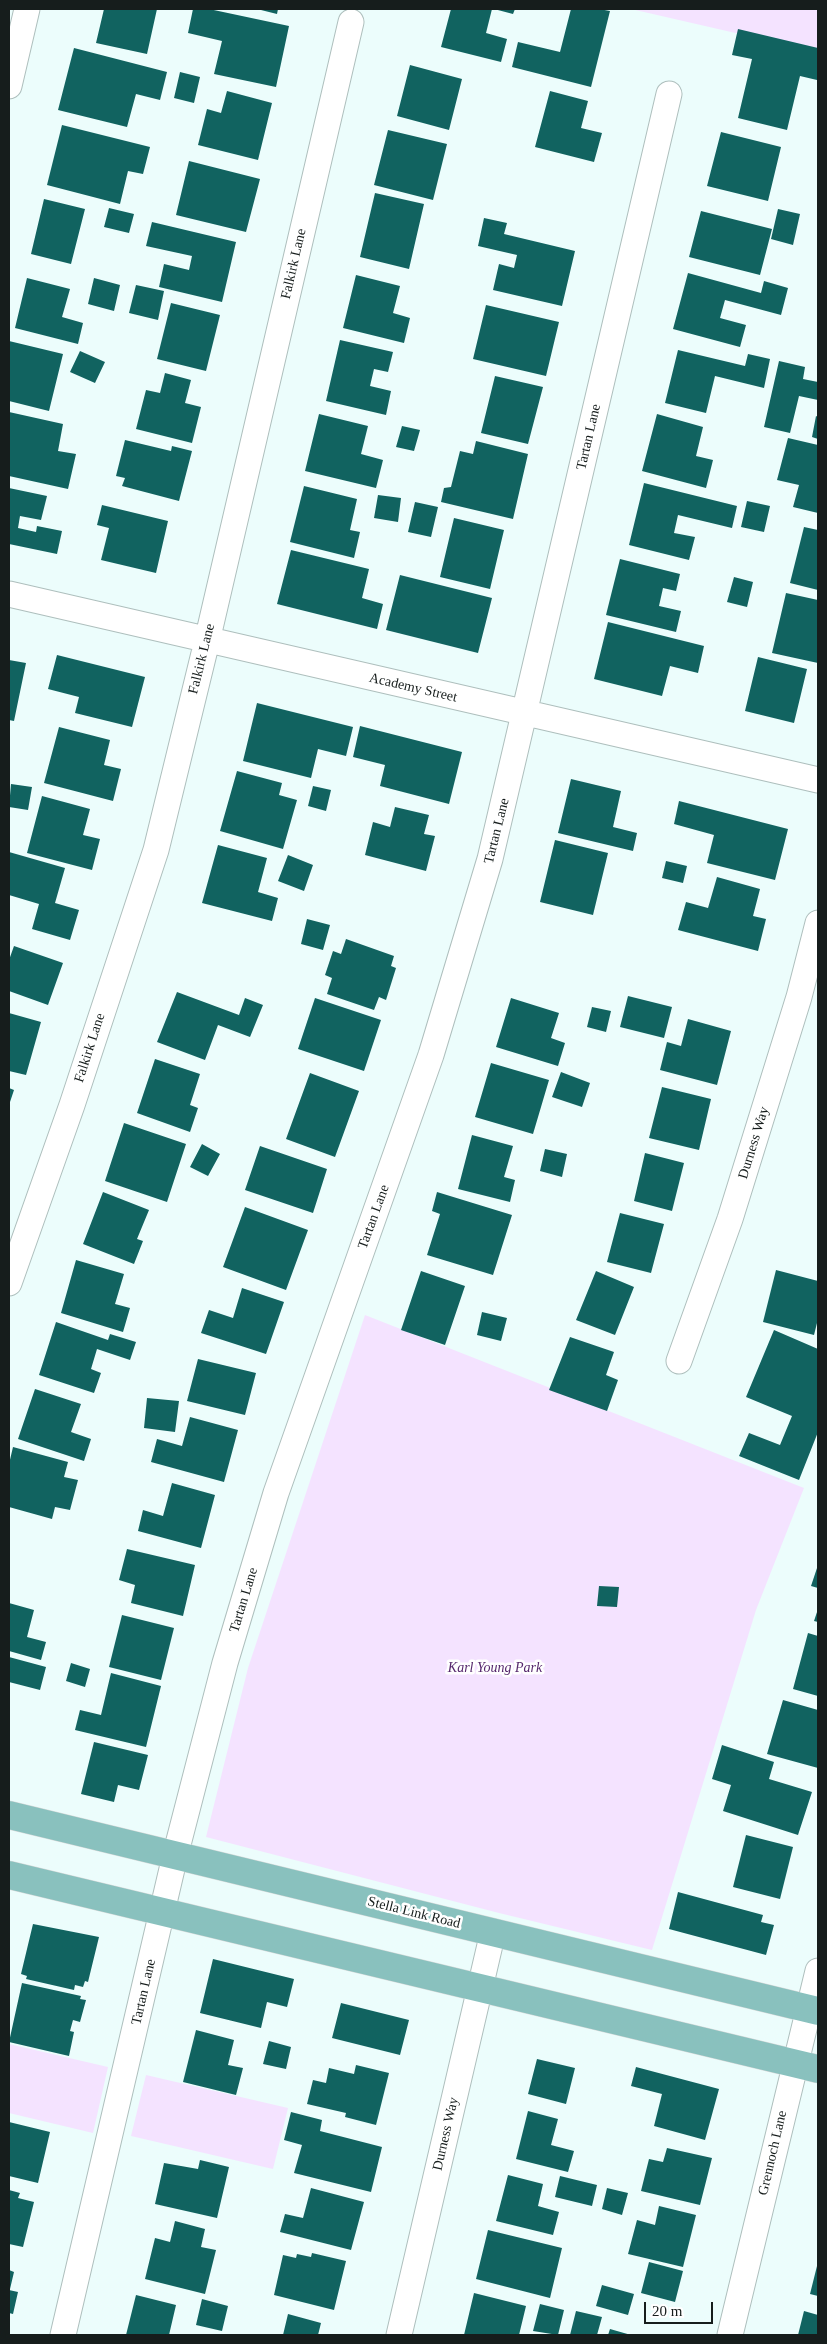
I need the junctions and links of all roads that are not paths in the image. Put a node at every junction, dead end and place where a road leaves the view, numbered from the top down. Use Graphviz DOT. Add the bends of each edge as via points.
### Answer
graph roads {
  1 [pos="27,9"];
  2 [pos="351,22"];
  3 [pos="9,86"];
  4 [pos="669,94"];
  5 [pos="9,594"];
  6 [pos="207,641"];
  7 [pos="525,714"];
  8 [pos="818,780"];
  9 [pos="818,923"];
  10 [pos="9,1283"];
  11 [pos="679,1361"];
  12 [pos="9,1815"];
  13 [pos="175,1856"];
  14 [pos="9,1875"];
  15 [pos="163,1911"];
  16 [pos="493,1932"];
  17 [pos="818,1971"];
  18 [pos="480,1988"];
  19 [pos="814,2010"];
  20 [pos="807,2066"];
  21 [pos="63,2335"];
  22 [pos="399,2335"];
  23 [pos="730,2335"];
  1 -- 3 [label="street"];
  2 -- 6 [label="street, Falkirk Lane"];
  4 -- 7 [label="street, Tartan Lane"];
  5 -- 6 [label="street, Academy Street"];
  6 -- 7 [label="street, Academy Street"];
  6 -- 10 [label="street, Falkirk Lane" via="156,850"];
  7 -- 8 [label="street, Academy Street"];
  7 -- 13 [label="street, Tartan Lane" via="490,859 432,1056 276,1493 225,1663"];
  9 -- 11 [label="street, Durness Way" via="799,997 730,1219"];
  12 -- 13 [label="main road, Stella Link Road"];
  13 -- 15 [label="street, Tartan Lane"];
  13 -- 16 [label="main road, Stella Link Road"];
  14 -- 15 [label="main road"];
  15 -- 18 [label="main road"];
  15 -- 21 [label="street, Tartan Lane"];
  16 -- 18 [label="street, Durness Way"];
  16 -- 19 [label="main road, Stella Link Road"];
  17 -- 19 [label="street, Grennoch Lane"];
  18 -- 20 [label="main road"];
  18 -- 22 [label="street, Durness Way"];
  19 -- 20 [label="street, Grennoch Lane"];
  20 -- 23 [label="street, Grennoch Lane"];
}
